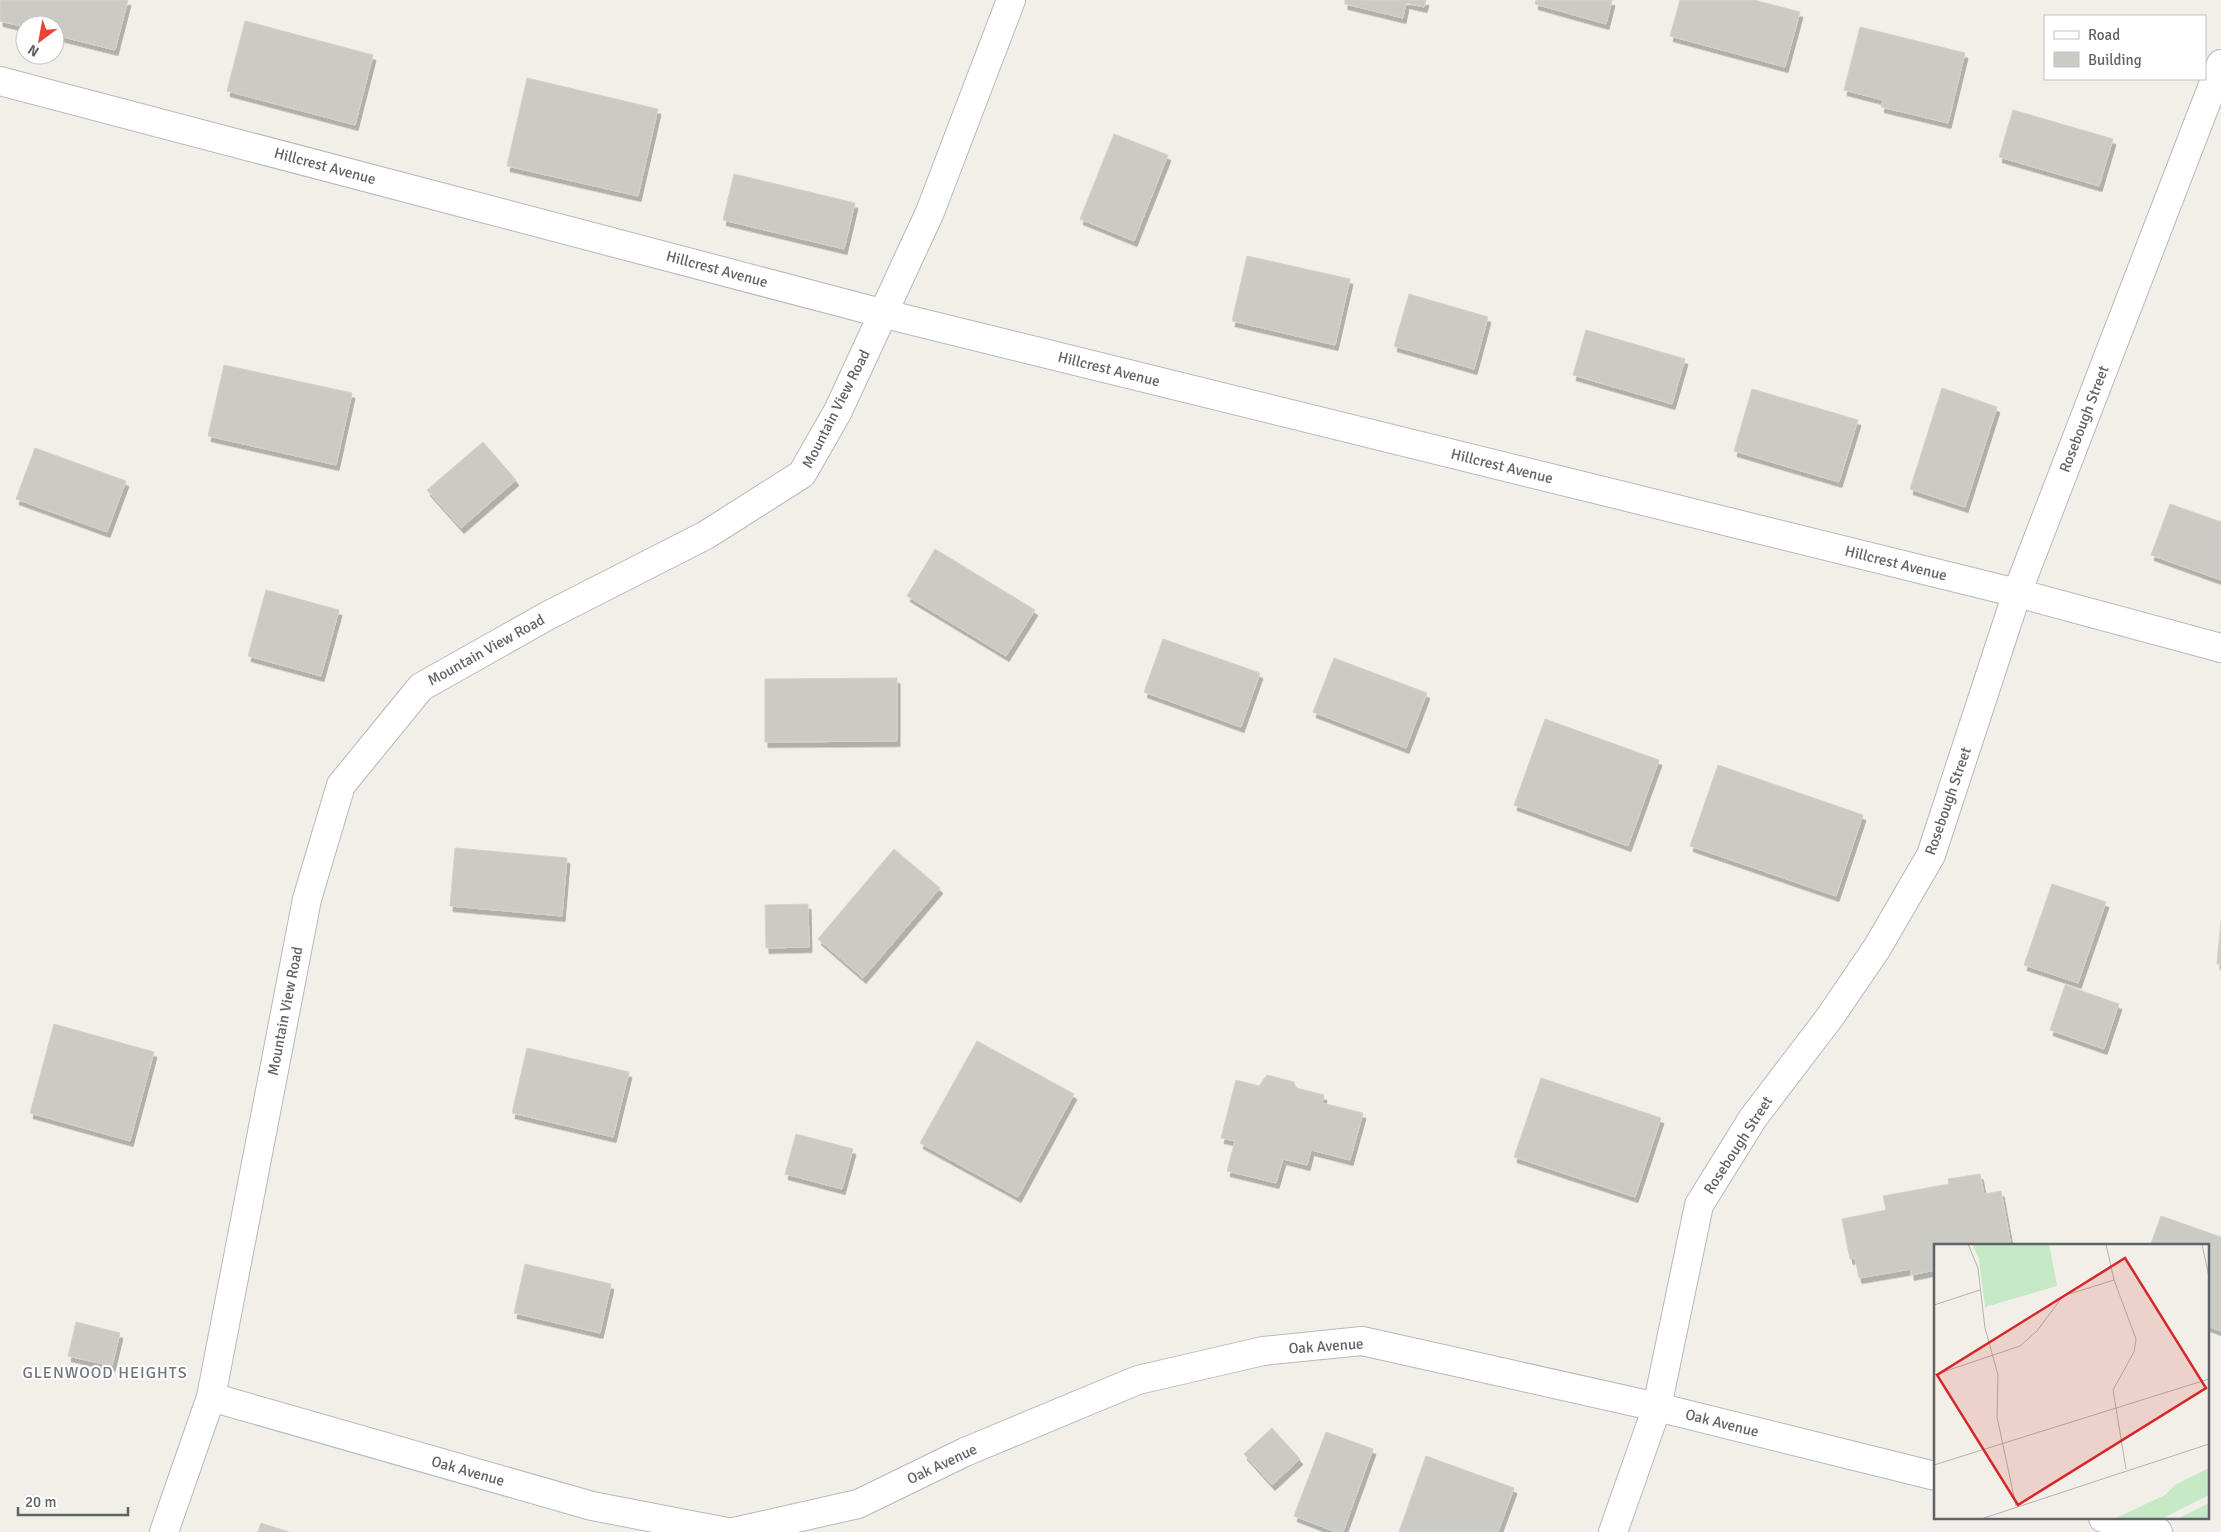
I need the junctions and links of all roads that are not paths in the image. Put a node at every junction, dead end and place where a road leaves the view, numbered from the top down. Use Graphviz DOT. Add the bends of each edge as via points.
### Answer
graph roads {
  1 [pos="1011,0"];
  2 [pos="2221,64"];
  3 [pos="0,81"];
  4 [pos="885,314"];
  5 [pos="2017,593"];
  6 [pos="2221,648"];
  7 [pos="211,1397"];
  8 [pos="1657,1407"];
  9 [pos="1934,1476"];
  10 [pos="2110,1520"];
  11 [pos="164,1532"];
  12 [pos="727,1532"];
  13 [pos="734,1532"];
  14 [pos="1613,1532"];
  15 [pos="2158,1532"];
  1 -- 4 [label="street, Mountain View Road" via="930,212"];
  2 -- 5 [label="street, Rosebough Street"];
  3 -- 4 [label="street, Hillcrest Avenue"];
  4 -- 5 [label="street, Hillcrest Avenue"];
  4 -- 7 [label="street, Mountain View Road" via="802,474 706,535 546,616 421,687 341,785 306,899"];
  5 -- 6 [label="street, Hillcrest Avenue"];
  5 -- 8 [label="street, Rosebough Street" via="1931,855 1877,948 1830,1017 1753,1118 1698,1205"];
  7 -- 11 [label="street, Mountain View Road"];
  7 -- 12 [label="street, Oak Avenue" via="592,1506"];
  8 -- 9 [label="street, Oak Avenue"];
  8 -- 13 [label="street, Oak Avenue" via="1362,1342 1263,1351 1138,1380 965,1452 858,1504"];
  8 -- 14 [label="street, Rosebough Street"];
  10 -- 15 [label="street"];
}
